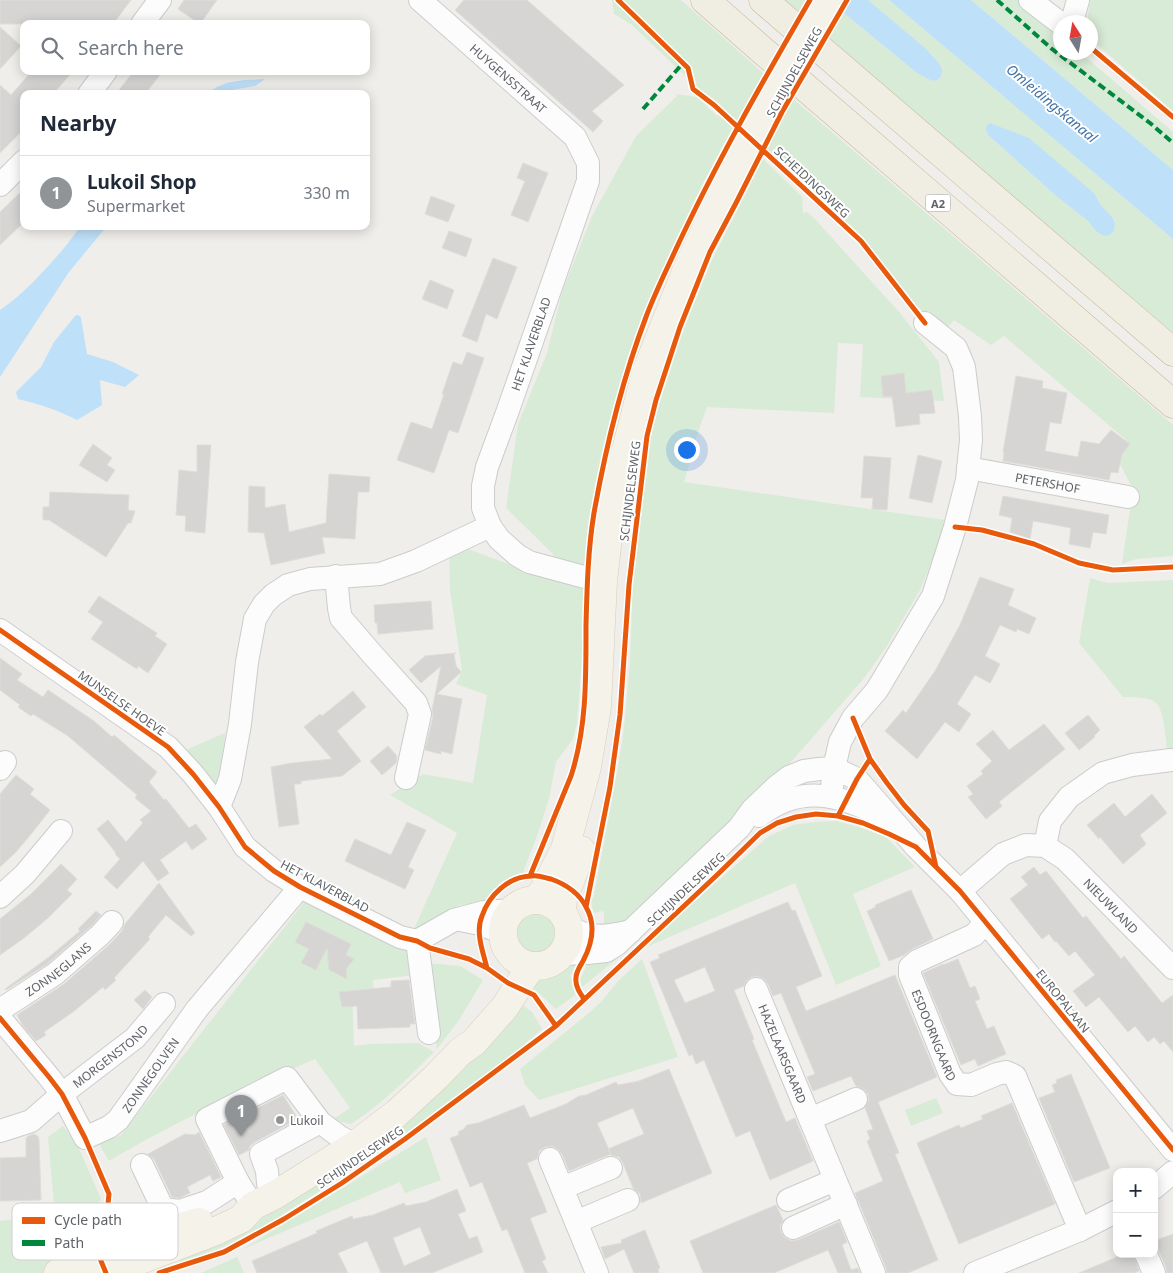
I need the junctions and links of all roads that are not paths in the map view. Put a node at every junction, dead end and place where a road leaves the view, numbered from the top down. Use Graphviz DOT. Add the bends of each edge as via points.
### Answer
graph roads {
  1 [pos="160,0"];
  2 [pos="420,0"];
  3 [pos="705,0"];
  4 [pos="763,0"];
  5 [pos="829,0"];
  6 [pos="1030,0"];
  7 [pos="1078,0"];
  8 [pos="1074,15"];
  9 [pos="1053,18"];
  10 [pos="145,20"];
  11 [pos="103,75"];
  12 [pos="92,90"];
  13 [pos="588,163"];
  14 [pos="20,165"];
  15 [pos="0,184"];
  16 [pos="925,323"];
  17 [pos="1173,352"];
  18 [pos="1173,404"];
  19 [pos="627,446"];
  20 [pos="968,468"];
  21 [pos="1128,497"];
  22 [pos="490,526"];
  23 [pos="336,576"];
  24 [pos="603,581"];
  25 [pos="616,605"];
  26 [pos="0,630"];
  27 [pos="1171,760"];
  28 [pos="834,768"];
  29 [pos="406,778"];
  30 [pos="831,797"];
  31 [pos="219,807"];
  32 [pos="894,821"];
  33 [pos="739,828"];
  34 [pos="61,831"];
  35 [pos="1045,846"];
  36 [pos="300,887"];
  37 [pos="960,891"];
  38 [pos="0,897"];
  39 [pos="565,920"];
  40 [pos="112,922"];
  41 [pos="985,923"];
  42 [pos="516,924"];
  43 [pos="632,931"];
  44 [pos="417,941"];
  45 [pos="562,954"];
  46 [pos="534,966"];
  47 [pos="1173,968"];
  48 [pos="756,989"];
  49 [pos="164,1004"];
  50 [pos="0,1010"];
  51 [pos="0,1018"];
  52 [pos="428,1033"];
  53 [pos="460,1052"];
  54 [pos="62,1094"];
  55 [pos="856,1099"];
  56 [pos="810,1119"];
  57 [pos="320,1122"];
  58 [pos="0,1132"];
  59 [pos="355,1145"];
  60 [pos="1173,1150"];
  61 [pos="550,1159"];
  62 [pos="142,1165"];
  63 [pos="611,1168"];
  64 [pos="1173,1172"];
  65 [pos="835,1180"];
  66 [pos="238,1182"];
  67 [pos="1158,1185"];
  68 [pos="562,1188"];
  69 [pos="628,1200"];
  70 [pos="788,1200"];
  71 [pos="264,1201"];
  72 [pos="160,1203"];
  73 [pos="846,1204"];
  74 [pos="178,1211"];
  75 [pos="1113,1213"];
  76 [pos="576,1222"];
  77 [pos="178,1227"];
  78 [pos="793,1228"];
  79 [pos="1080,1230"];
  80 [pos="178,1250"];
  81 [pos="1148,1258"];
  82 [pos="82,1260"];
  83 [pos="157,1260"];
  84 [pos="1025,1264"];
  85 [pos="145,1266"];
  86 [pos="58,1273"];
  87 [pos="97,1273"];
  88 [pos="597,1273"];
  89 [pos="874,1273"];
  90 [pos="975,1273"];
  91 [pos="1154,1273"];
  1 -- 10 [label="street"];
  2 -- 13 [label="street, HUYGENSSTRAAT" via="575,137"];
  3 -- 18 [label="highway, A2"];
  4 -- 17 [label="highway"];
  5 -- 19 [label="main road, SCHIJNDELSEWEG, bridge" via="740,156 687,269 646,372"];
  6 -- 9 [label="street"];
  7 -- 8 [label="street"];
  11 -- 12 [label="street"];
  13 -- 22 [label="street, HET KLAVERBLAD" via="588,181 487,467 482,486 483,508"];
  14 -- 15 [label="street"];
  16 -- 20 [label="street" via="956,348 964,367 971,440"];
  19 -- 24 [label="main road, SCHIJNDELSEWEG" via="614,486"];
  19 -- 25 [label="main road, SCHIJNDELSEWEG"];
  20 -- 21 [label="street, PETERSHOF"];
  20 -- 28 [label="street" via="955,527 933,596 877,690 853,718 840,742"];
  22 -- 23 [label="street" via="393,570 380,574"];
  22 -- 24 [label="street, HET KLAVERBLAD" via="499,539 529,562"];
  23 -- 29 [label="street" via="342,618 416,703 420,714"];
  23 -- 31 [label="street" via="288,585 264,604 255,619 230,779"];
  24 -- 25 [label="main road" via="611,585"];
  24 -- 42 [label="main road, SCHIJNDELSEWEG" via="597,707 587,767 565,849 544,890"];
  25 -- 39 [label="main road, SCHIJNDELSEWEG" via="606,747 591,821 563,899"];
  26 -- 31 [label="street, MUNSELSE HOEVE" via="168,747"];
  27 -- 35 [label="street" via="1132,765 1096,778 1069,797 1050,821"];
  28 -- 30 [label="street"];
  28 -- 32 [label="street, EUROPALAAN" via="857,779"];
  28 -- 33 [label="street, SCHIJNDELSEWEG" via="804,771 789,777 752,810"];
  30 -- 32 [label="street, EUROPALAAN" via="862,806"];
  30 -- 33 [label="street, SCHIJNDELSEWEG" via="814,795 784,800"];
  31 -- 36 [label="street, HET KLAVERBLAD" via="245,847"];
  32 -- 37 [label="street, EUROPALAAN"];
  33 -- 43 [label="street, SCHIJNDELSEWEG"];
  34 -- 38 [label="street" via="25,874"];
  35 -- 37 [label="street" via="1026,845 1003,854"];
  35 -- 47 [label="street, NIEUWLAND" via="1065,859"];
  36 -- 44 [label="street, HET KLAVERBLAD" via="400,937"];
  36 -- 54 [label="street, ZONNEGOLVEN" via="197,1009 118,1120 85,1138"];
  37 -- 41 [label="street, EUROPALAAN"];
  39 -- 42 [label="main road" via="543,901"];
  39 -- 43 [label="street, SCHIJNDELSEWEG" via="578,932 592,936"];
  39 -- 45 [label="main road" via="568,941"];
  40 -- 50 [label="street, ZONNEGLANS" via="55,974"];
  41 -- 60 [label="street, EUROPALAAN"];
  41 -- 79 [label="street, ESDOORNGAARD" via="974,935 917,961 910,967 910,975 957,1084 970,1085 1006,1072 1016,1076"];
  42 -- 44 [label="street" via="484,912 454,920"];
  42 -- 46 [label="main road" via="515,958"];
  42 -- 53 [label="main road, SCHIJNDELSEWEG" via="500,979 463,1039"];
  43 -- 45 [label="street, SCHIJNDELSEWEG" via="606,951"];
  44 -- 52 [label="street"];
  45 -- 46 [label="main road" via="549,963"];
  46 -- 53 [label="main road, SCHIJNDELSEWEG" via="505,1007 474,1042"];
  48 -- 56 [label="street, HAZELAARSGAARD"];
  49 -- 54 [label="street, MORGENSTOND" via="135,1038"];
  51 -- 54 [label="street, ZONNEGOLVEN"];
  53 -- 59 [label="main road, SCHIJNDELSEWEG" via="397,1113"];
  54 -- 58 [label="street, MORGENSTOND" via="31,1121"];
  55 -- 56 [label="street, HAZELAARSGAARD"];
  56 -- 65 [label="street, HAZELAARSGAARD"];
  57 -- 59 [label="street"];
  57 -- 66 [label="street" via="287,1078 207,1119"];
  57 -- 71 [label="street" via="261,1154 268,1183"];
  59 -- 71 [label="main road, SCHIJNDELSEWEG"];
  61 -- 68 [label="street"];
  62 -- 72 [label="street"];
  63 -- 68 [label="street"];
  64 -- 67 [label="street"];
  65 -- 70 [label="street"];
  65 -- 73 [label="street, HAZELAARSGAARD"];
  66 -- 71 [label="street"];
  66 -- 74 [label="street" via="207,1202"];
  68 -- 76 [label="street"];
  69 -- 76 [label="street"];
  71 -- 77 [label="main road, SCHIJNDELSEWEG"];
  71 -- 80 [label="main road, SCHIJNDELSEWEG" via="241,1219"];
  73 -- 78 [label="street"];
  73 -- 89 [label="street, HAZELAARSGAARD"];
  75 -- 79 [label="street"];
  76 -- 88 [label="street"];
  79 -- 84 [label="street"];
  81 -- 91 [label="street"];
  82 -- 86 [label="main road, SCHIJNDELSEWEG"];
  83 -- 85 [label="main road, SCHIJNDELSEWEG"];
  84 -- 90 [label="street"];
  85 -- 87 [label="main road, SCHIJNDELSEWEG" via="104,1269"];
}
